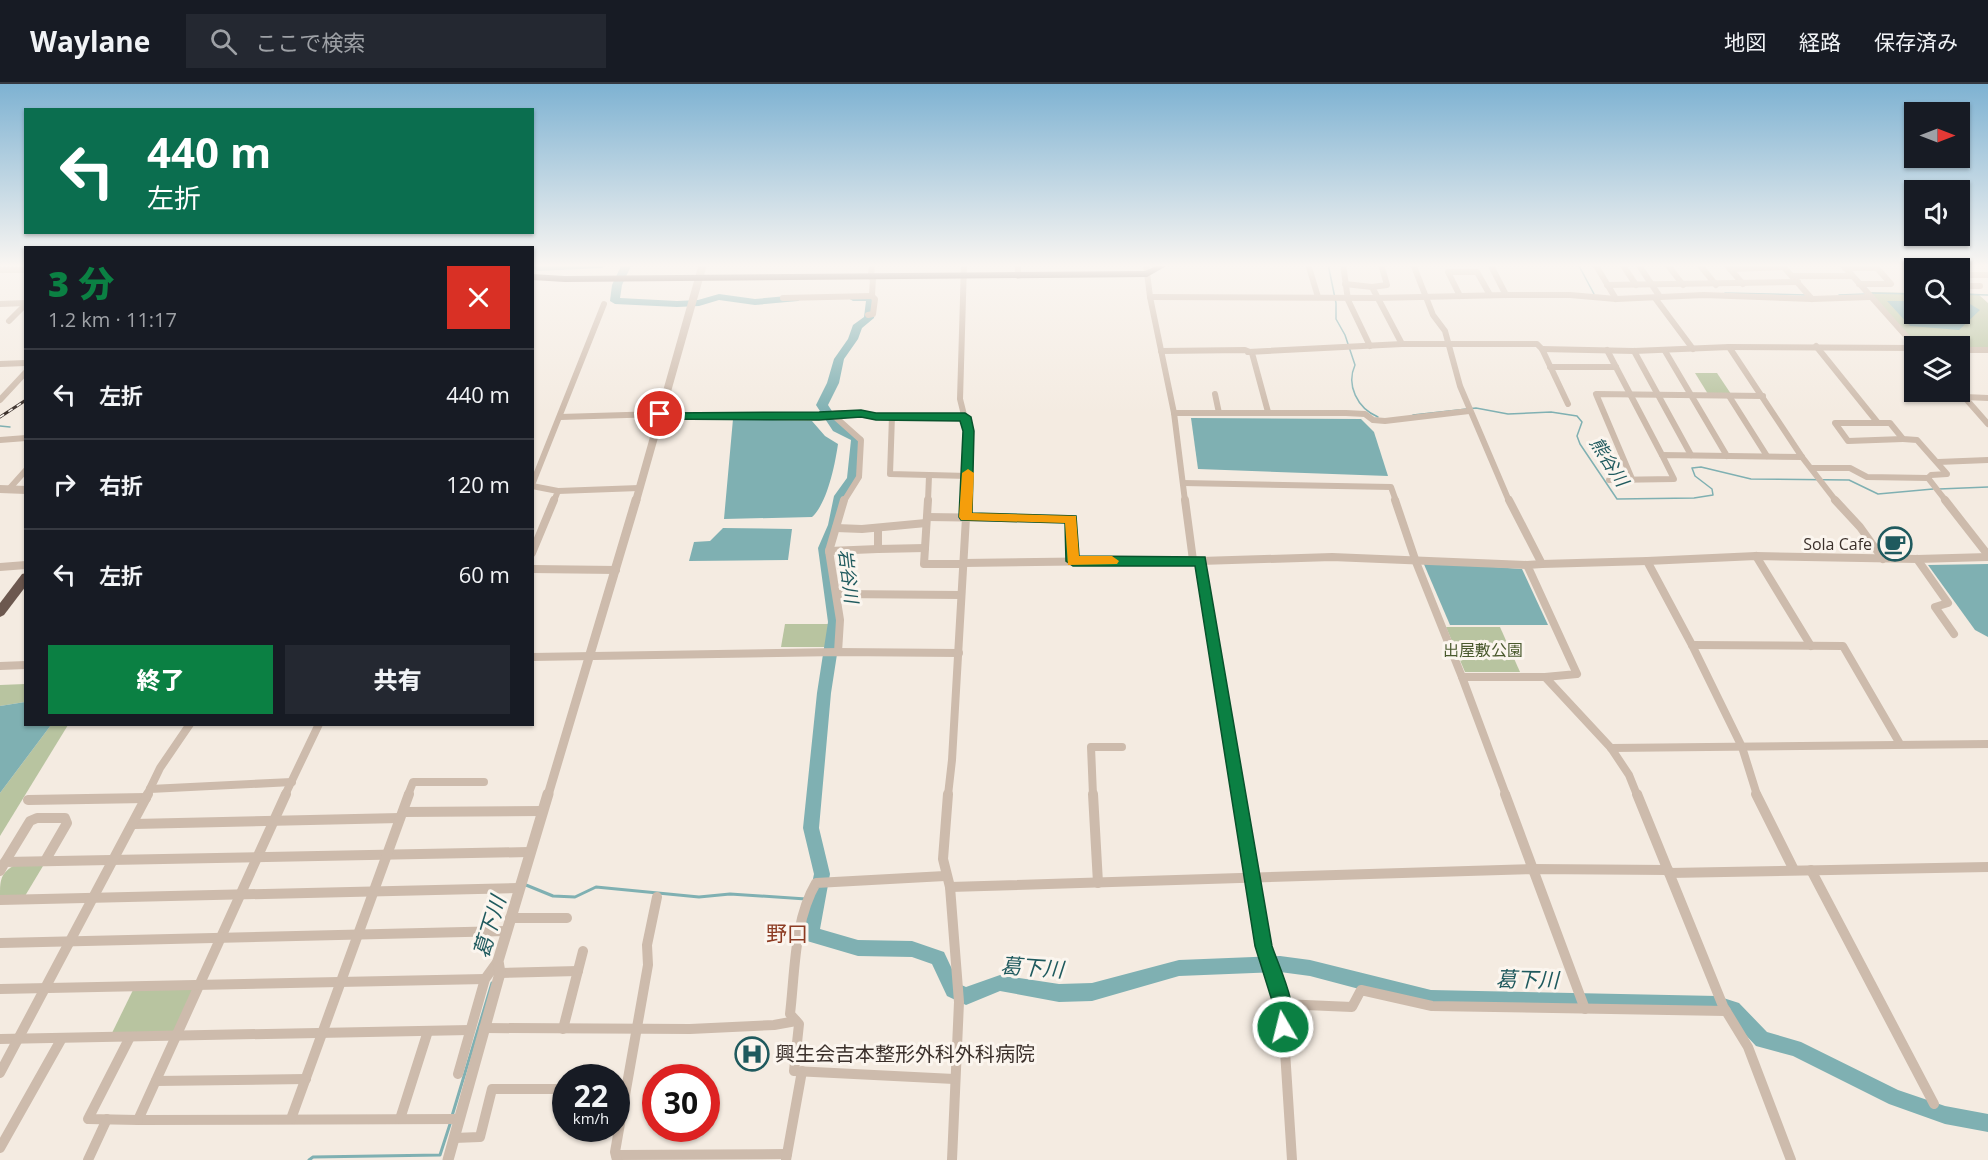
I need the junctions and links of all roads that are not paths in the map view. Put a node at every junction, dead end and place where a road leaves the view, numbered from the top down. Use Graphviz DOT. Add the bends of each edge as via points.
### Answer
graph roads {
  1 [pos="16,314"];
  2 [pos="600,314"];
  3 [pos="688,314"];
  4 [pos="872,314"];
  5 [pos="963,314"];
  6 [pos="1154,314"];
  7 [pos="1354,314"];
  8 [pos="1386,314"];
  9 [pos="1433,314"];
  10 [pos="1670,314"];
  11 [pos="1885,314"];
  12 [pos="868,315"];
  13 [pos="9,321"];
  14 [pos="1904,336"];
  15 [pos="1402,344"];
  16 [pos="1447,345"];
  17 [pos="1370,346"];
  18 [pos="1816,346"];
  19 [pos="1728,347"];
  20 [pos="1904,347"];
  21 [pos="1542,349"];
  22 [pos="1693,349"];
  23 [pos="1607,350"];
  24 [pos="1970,350"];
  25 [pos="1988,350"];
  26 [pos="1161,351"];
  27 [pos="1248,351"];
  28 [pos="1634,351"];
  29 [pos="1665,351"];
  30 [pos="24,363"];
  31 [pos="0,364"];
  32 [pos="1550,367"];
  33 [pos="1616,367"];
  34 [pos="24,374"];
  35 [pos="1215,394"];
  36 [pos="1631,395"];
  37 [pos="1658,395"];
  38 [pos="1692,396"];
  39 [pos="1729,396"];
  40 [pos="1763,396"];
  41 [pos="1970,397"];
  42 [pos="1988,398"];
  43 [pos="0,400"];
  44 [pos="1969,402"];
  45 [pos="1568,404"];
  46 [pos="1469,411"];
  47 [pos="1268,412"];
  48 [pos="1174,413"];
  49 [pos="1219,413"];
  50 [pos="660,415"];
  51 [pos="833,415"];
  52 [pos="892,416"];
  53 [pos="560,417"];
  54 [pos="965,417"];
  55 [pos="1878,423"];
  56 [pos="1988,424"];
  57 [pos="24,438"];
  58 [pos="1903,439"];
  59 [pos="0,440"];
  60 [pos="1662,455"];
  61 [pos="1691,455"];
  62 [pos="1726,456"];
  63 [pos="1767,456"];
  64 [pos="1802,457"];
  65 [pos="1988,460"];
  66 [pos="1938,462"];
  67 [pos="1810,468"];
  68 [pos="24,472"];
  69 [pos="929,476"];
  70 [pos="968,476"];
  71 [pos="1632,478"];
  72 [pos="1928,478"];
  73 [pos="1609,480"];
  74 [pos="534,481"];
  75 [pos="1183,483"];
  76 [pos="534,486"];
  77 [pos="639,488"];
  78 [pos="5,489"];
  79 [pos="24,490"];
  80 [pos="558,490"];
  81 [pos="966,517"];
  82 [pos="926,520"];
  83 [pos="836,528"];
  84 [pos="878,528"];
  85 [pos="534,548"];
  86 [pos="925,548"];
  87 [pos="878,549"];
  88 [pos="829,551"];
  89 [pos="1756,556"];
  90 [pos="1988,556"];
  91 [pos="1883,559"];
  92 [pos="1917,559"];
  93 [pos="1196,560"];
  94 [pos="1073,561"];
  95 [pos="1647,561"];
  96 [pos="1416,562"];
  97 [pos="963,563"];
  98 [pos="1542,564"];
  99 [pos="24,565"];
  100 [pos="1527,565"];
  101 [pos="0,567"];
  102 [pos="534,569"];
  103 [pos="616,570"];
  104 [pos="24,581"];
  105 [pos="837,594"];
  106 [pos="961,595"];
  107 [pos="0,612"];
  108 [pos="1954,633"];
  109 [pos="1692,645"];
  110 [pos="1811,646"];
  111 [pos="838,652"];
  112 [pos="959,653"];
  113 [pos="534,657"];
  114 [pos="589,657"];
  115 [pos="24,665"];
  116 [pos="0,666"];
  117 [pos="1462,677"];
  118 [pos="1545,677"];
  119 [pos="189,726"];
  120 [pos="318,726"];
  121 [pos="1900,744"];
  122 [pos="1988,744"];
  123 [pos="1122,747"];
  124 [pos="1742,747"];
  125 [pos="1611,748"];
  126 [pos="292,782"];
  127 [pos="483,782"];
  128 [pos="148,793"];
  129 [pos="28,800"];
  130 [pos="542,811"];
  131 [pos="401,815"];
  132 [pos="272,821"];
  133 [pos="134,824"];
  134 [pos="529,852"];
  135 [pos="387,855"];
  136 [pos="256,857"];
  137 [pos="115,860"];
  138 [pos="45,861"];
  139 [pos="2,866"];
  140 [pos="1988,867"];
  141 [pos="1532,869"];
  142 [pos="1794,870"];
  143 [pos="1811,870"];
  144 [pos="1669,871"];
  145 [pos="945,876"];
  146 [pos="1252,879"];
  147 [pos="1098,883"];
  148 [pos="950,887"];
  149 [pos="519,888"];
  150 [pos="374,891"];
  151 [pos="239,894"];
  152 [pos="95,897"];
  153 [pos="657,897"];
  154 [pos="0,900"];
  155 [pos="510,918"];
  156 [pos="567,918"];
  157 [pos="507,931"];
  158 [pos="359,935"];
  159 [pos="220,938"];
  160 [pos="71,940"];
  161 [pos="0,943"];
  162 [pos="583,951"];
  163 [pos="499,967"];
  164 [pos="578,971"];
  165 [pos="485,979"];
  166 [pos="342,982"];
  167 [pos="199,985"];
  168 [pos="46,988"];
  169 [pos="0,989"];
  170 [pos="1282,1004"];
  171 [pos="1585,1009"];
  172 [pos="1726,1011"];
  173 [pos="796,1021"];
  174 [pos="484,1028"];
  175 [pos="562,1029"];
  176 [pos="470,1030"];
  177 [pos="637,1030"];
  178 [pos="428,1031"];
  179 [pos="323,1032"];
  180 [pos="176,1035"];
  181 [pos="130,1037"];
  182 [pos="62,1038"];
  183 [pos="0,1039"];
  184 [pos="18,1040"];
  185 [pos="628,1064"];
  186 [pos="802,1071"];
  187 [pos="0,1073"];
  188 [pos="458,1074"];
  189 [pos="306,1078"];
  190 [pos="954,1079"];
  191 [pos="156,1081"];
  192 [pos="552,1089"];
  193 [pos="1934,1104"];
  194 [pos="107,1119"];
  195 [pos="291,1119"];
  196 [pos="400,1119"];
  197 [pos="459,1119"];
  198 [pos="138,1120"];
  199 [pos="454,1138"];
  200 [pos="618,1142"];
  201 [pos="0,1148"];
  202 [pos="617,1157"];
  203 [pos="786,1157"];
  204 [pos="88,1160"];
  205 [pos="448,1160"];
  206 [pos="952,1160"];
  207 [pos="1292,1160"];
  208 [pos="1791,1160"];
  1 -- 13 [label="street"];
  2 -- 53 [label="street"];
  3 -- 50 [label="street"];
  4 -- 12 [label="street"];
  5 -- 54 [label="street" via="960,399"];
  6 -- 26 [label="street"];
  7 -- 17 [label="street"];
  8 -- 15 [label="street"];
  9 -- 16 [label="street" via="1445,331"];
  10 -- 22 [label="street"];
  11 -- 14 [label="street"];
  15 -- 16 [label="street"];
  15 -- 17 [label="street"];
  16 -- 21 [label="street" via="1536,344"];
  16 -- 46 [label="street"];
  17 -- 27 [label="street"];
  18 -- 19 [label="street"];
  18 -- 20 [label="street"];
  18 -- 55 [label="street"];
  19 -- 22 [label="street"];
  19 -- 40 [label="street"];
  21 -- 23 [label="street"];
  21 -- 32 [label="street"];
  22 -- 29 [label="street"];
  23 -- 28 [label="street"];
  23 -- 33 [label="street"];
  24 -- 25 [label="street"];
  26 -- 27 [label="street"];
  26 -- 48 [label="street"];
  27 -- 47 [label="street"];
  28 -- 29 [label="street"];
  28 -- 37 [label="street"];
  29 -- 38 [label="street"];
  30 -- 31 [label="street"];
  32 -- 33 [label="street"];
  32 -- 45 [label="street"];
  33 -- 36 [label="street"];
  34 -- 43 [label="street"];
  35 -- 49 [label="street"];
  36 -- 37 [label="street"];
  36 -- 60 [label="street"];
  36 -- 71 [label="street" via="1596,394"];
  37 -- 38 [label="street"];
  37 -- 61 [label="street"];
  38 -- 39 [label="street"];
  38 -- 62 [label="street"];
  39 -- 40 [label="street"];
  39 -- 63 [label="street"];
  40 -- 64 [label="street"];
  41 -- 42 [label="street"];
  44 -- 56 [label="street"];
  46 -- 47 [label="street" via="1385,421 1373,420 1365,414"];
  46 -- 98 [label="street"];
  47 -- 49 [label="street"];
  48 -- 49 [label="street"];
  48 -- 75 [label="street"];
  50 -- 51 [label="street"];
  50 -- 53 [label="street"];
  50 -- 77 [label="street"];
  51 -- 52 [label="street"];
  51 -- 83 [label="street" via="838,424 855,432 861,440 859,477 846,496"];
  52 -- 54 [label="street"];
  52 -- 69 [label="street" via="890,474"];
  53 -- 74 [label="street"];
  54 -- 70 [label="street"];
  55 -- 58 [label="street" via="1890,423"];
  55 -- 58 [label="street" via="1835,423 1848,441"];
  57 -- 59 [label="street"];
  58 -- 66 [label="street" via="1917,440"];
  60 -- 61 [label="street"];
  60 -- 71 [label="street" via="1674,479"];
  61 -- 62 [label="street"];
  62 -- 63 [label="street"];
  63 -- 64 [label="street"];
  64 -- 67 [label="street"];
  65 -- 66 [label="street"];
  66 -- 72 [label="street" via="1947,474"];
  67 -- 72 [label="street" via="1850,468 1867,477"];
  67 -- 91 [label="street"];
  68 -- 78 [label="street"];
  69 -- 70 [label="street"];
  69 -- 82 [label="street"];
  70 -- 81 [label="street"];
  71 -- 73 [label="street"];
  72 -- 90 [label="street"];
  75 -- 93 [label="street"];
  75 -- 96 [label="street" via="1391,487"];
  76 -- 80 [label="street"];
  77 -- 80 [label="street"];
  77 -- 103 [label="street"];
  78 -- 79 [label="street"];
  80 -- 85 [label="street"];
  81 -- 82 [label="street"];
  81 -- 94 [label="street" via="1071,519"];
  81 -- 97 [label="street"];
  82 -- 84 [label="street"];
  82 -- 86 [label="street"];
  83 -- 84 [label="street"];
  83 -- 88 [label="street"];
  84 -- 87 [label="street"];
  86 -- 87 [label="street"];
  86 -- 97 [label="street" via="924,564"];
  87 -- 88 [label="street"];
  88 -- 105 [label="street"];
  89 -- 91 [label="street"];
  89 -- 95 [label="street"];
  89 -- 110 [label="street"];
  90 -- 92 [label="street"];
  91 -- 92 [label="street"];
  92 -- 108 [label="street" via="1948,603 1935,607"];
  93 -- 94 [label="street"];
  93 -- 96 [label="street" via="1332,557"];
  93 -- 146 [label="street"];
  94 -- 97 [label="street"];
  95 -- 98 [label="street"];
  95 -- 109 [label="street"];
  96 -- 100 [label="street"];
  96 -- 117 [label="street"];
  97 -- 106 [label="street"];
  98 -- 100 [label="street"];
  99 -- 101 [label="street"];
  100 -- 118 [label="street" via="1577,674"];
  102 -- 103 [label="street"];
  103 -- 114 [label="street"];
  104 -- 107 [label="highway"];
  105 -- 106 [label="street"];
  105 -- 111 [label="street"];
  106 -- 112 [label="street"];
  109 -- 110 [label="street"];
  109 -- 124 [label="street"];
  110 -- 121 [label="street" via="1843,646"];
  111 -- 112 [label="street"];
  111 -- 114 [label="street"];
  112 -- 145 [label="street" via="945,821"];
  113 -- 114 [label="street"];
  114 -- 130 [label="street"];
  115 -- 116 [label="street"];
  117 -- 118 [label="street"];
  117 -- 141 [label="street"];
  118 -- 125 [label="street"];
  119 -- 128 [label="street"];
  120 -- 126 [label="street"];
  121 -- 122 [label="street"];
  121 -- 124 [label="street"];
  123 -- 147 [label="street" via="1090,747"];
  124 -- 125 [label="street"];
  124 -- 142 [label="street" via="1758,799"];
  125 -- 144 [label="street" via="1629,775"];
  126 -- 128 [label="street"];
  126 -- 132 [label="street"];
  127 -- 131 [label="street" via="414,782"];
  128 -- 129 [label="street"];
  128 -- 133 [label="street"];
  130 -- 131 [label="street"];
  130 -- 134 [label="street"];
  131 -- 132 [label="street"];
  131 -- 135 [label="street"];
  132 -- 133 [label="street"];
  132 -- 136 [label="street"];
  133 -- 137 [label="street"];
  134 -- 135 [label="street"];
  134 -- 149 [label="street"];
  135 -- 136 [label="street"];
  135 -- 150 [label="street"];
  136 -- 137 [label="street"];
  136 -- 151 [label="street"];
  137 -- 138 [label="street"];
  137 -- 152 [label="street"];
  138 -- 139 [label="street"];
  138 -- 139 [label="street" via="67,823 66,818 30,821"];
  140 -- 143 [label="street"];
  141 -- 144 [label="street"];
  141 -- 146 [label="street"];
  141 -- 171 [label="street"];
  142 -- 143 [label="street"];
  142 -- 144 [label="street"];
  143 -- 193 [label="street"];
  144 -- 172 [label="street"];
  145 -- 148 [label="street"];
  145 -- 173 [label="street" via="816,883 810,889 800,945 790,1014"];
  146 -- 147 [label="street"];
  146 -- 170 [label="street" via="1268,965"];
  147 -- 148 [label="street"];
  148 -- 190 [label="street" via="959,1002"];
  149 -- 150 [label="street"];
  149 -- 155 [label="street"];
  150 -- 151 [label="street"];
  150 -- 158 [label="street"];
  151 -- 152 [label="street"];
  151 -- 159 [label="street"];
  152 -- 154 [label="street"];
  152 -- 160 [label="street"];
  153 -- 177 [label="street"];
  155 -- 156 [label="street"];
  155 -- 157 [label="street"];
  157 -- 158 [label="street"];
  157 -- 163 [label="street"];
  158 -- 159 [label="street"];
  158 -- 166 [label="street"];
  159 -- 160 [label="street"];
  159 -- 167 [label="street"];
  160 -- 161 [label="street"];
  160 -- 168 [label="street"];
  162 -- 164 [label="street"];
  163 -- 164 [label="street"];
  163 -- 165 [label="street"];
  163 -- 174 [label="street"];
  164 -- 175 [label="street"];
  165 -- 166 [label="street"];
  165 -- 176 [label="street"];
  166 -- 167 [label="street"];
  166 -- 179 [label="street"];
  167 -- 168 [label="street"];
  167 -- 180 [label="street"];
  168 -- 169 [label="street"];
  168 -- 184 [label="street"];
  170 -- 171 [label="street" via="1352,1007 1361,990 1432,1006"];
  170 -- 207 [label="street"];
  171 -- 172 [label="street"];
  172 -- 208 [label="street" via="1748,1047"];
  173 -- 177 [label="street" via="774,1026"];
  173 -- 186 [label="street" via="800,1024 794,1071"];
  174 -- 175 [label="street"];
  174 -- 197 [label="street"];
  175 -- 177 [label="street"];
  176 -- 178 [label="street"];
  176 -- 188 [label="street"];
  177 -- 185 [label="street"];
  178 -- 179 [label="street"];
  178 -- 196 [label="street"];
  179 -- 180 [label="street"];
  179 -- 189 [label="street"];
  180 -- 181 [label="street"];
  180 -- 191 [label="street"];
  181 -- 182 [label="street"];
  181 -- 194 [label="street" via="88,1119"];
  182 -- 184 [label="street"];
  182 -- 201 [label="street"];
  183 -- 184 [label="street"];
  184 -- 187 [label="street"];
  186 -- 190 [label="street"];
  186 -- 203 [label="street"];
  189 -- 191 [label="street"];
  189 -- 195 [label="street"];
  190 -- 206 [label="street"];
  191 -- 198 [label="street"];
  192 -- 199 [label="street" via="492,1089 480,1137"];
  194 -- 198 [label="street"];
  194 -- 204 [label="street"];
  195 -- 196 [label="street"];
  195 -- 198 [label="street"];
  196 -- 197 [label="street"];
  197 -- 199 [label="street"];
  199 -- 205 [label="street"];
  200 -- 202 [label="street"];
  202 -- 203 [label="street"];
}
